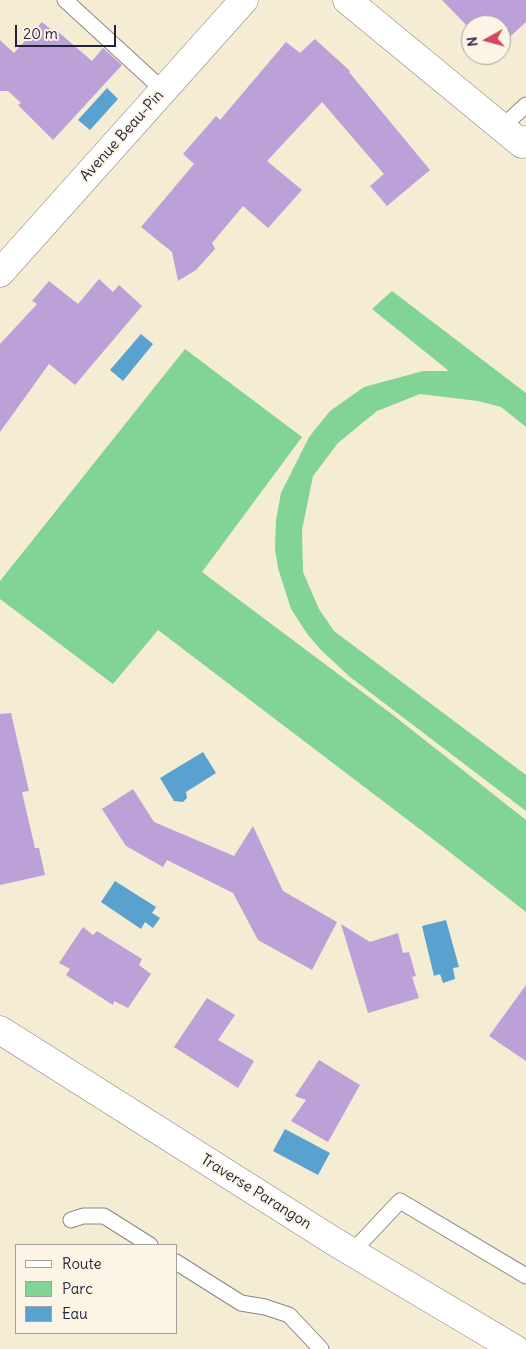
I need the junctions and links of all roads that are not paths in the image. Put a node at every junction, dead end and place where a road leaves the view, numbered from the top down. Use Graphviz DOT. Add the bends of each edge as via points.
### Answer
graph roads {
  1 [pos="65,0"];
  2 [pos="244,0"];
  3 [pos="349,0"];
  4 [pos="164,90"];
  5 [pos="526,105"];
  6 [pos="502,126"];
  7 [pos="526,140"];
  8 [pos="0,273"];
  9 [pos="0,1030"];
  10 [pos="71,1220"];
  11 [pos="148,1244"];
  12 [pos="352,1252"];
  13 [pos="178,1263"];
  14 [pos="526,1276"];
  15 [pos="321,1349"];
  16 [pos="515,1349"];
  1 -- 4 [label="lane"];
  2 -- 4 [label="street, Avenue Beau-Pin"];
  3 -- 6 [label="street"];
  4 -- 8 [label="street, Avenue Beau-Pin"];
  5 -- 6 [label="lane"];
  6 -- 7 [label="street" via="522,144"];
  9 -- 12 [label="street, Traverse Parangon"];
  10 -- 11 [label="lane" via="83,1216 104,1216"];
  12 -- 14 [label="lane" via="400,1201"];
  12 -- 16 [label="street, Traverse Parangon"];
  13 -- 15 [label="lane" via="241,1303 289,1315"];
}
